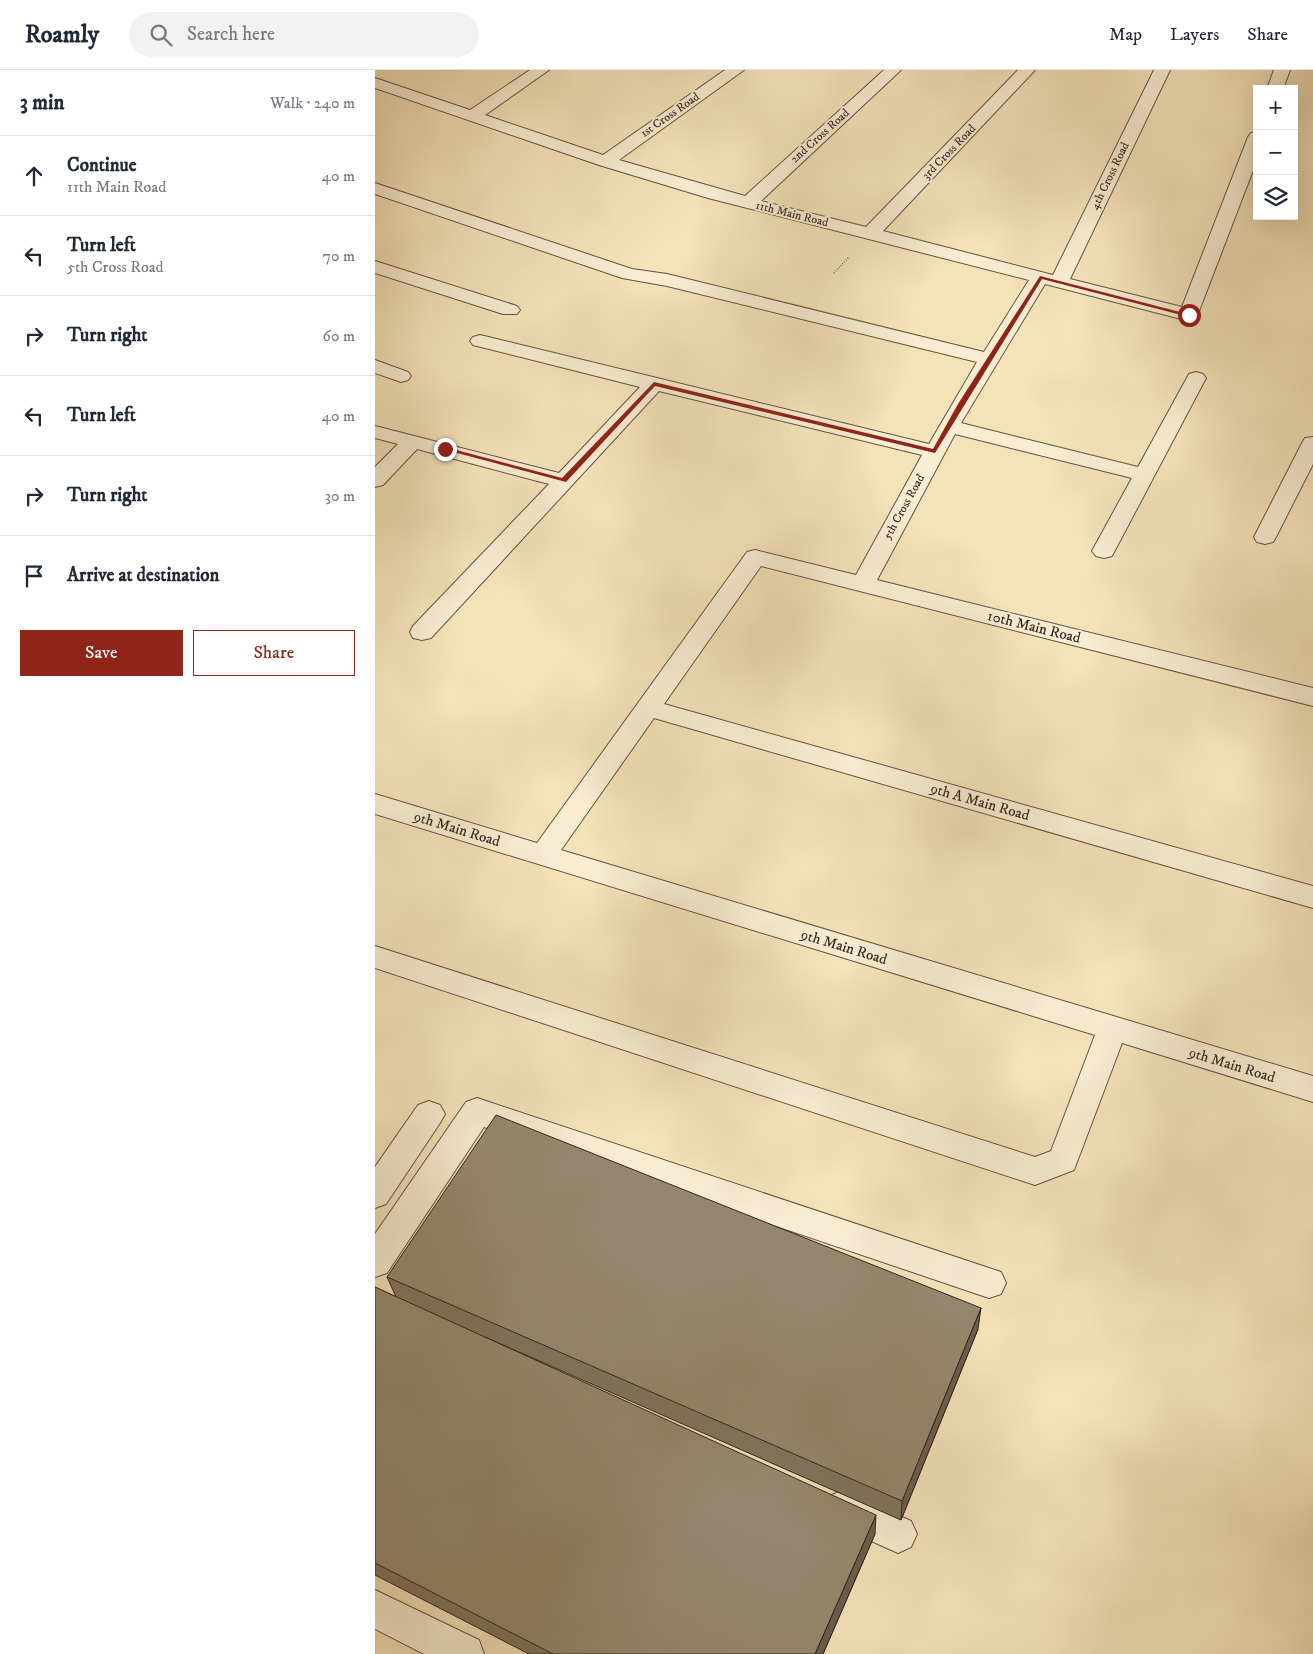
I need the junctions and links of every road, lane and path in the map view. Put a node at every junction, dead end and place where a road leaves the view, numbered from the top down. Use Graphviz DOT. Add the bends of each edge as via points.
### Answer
graph roads {
  1 [pos="541,70"];
  2 [pos="736,70"];
  3 [pos="893,70"];
  4 [pos="1027,70"];
  5 [pos="1161,70"];
  6 [pos="1282,70"];
  7 [pos="375,83"];
  8 [pos="1276,85"];
  9 [pos="400,92"];
  10 [pos="383,100"];
  11 [pos="472,116"];
  12 [pos="1253,147"];
  13 [pos="605,161"];
  14 [pos="375,188"];
  15 [pos="748,203"];
  16 [pos="870,234"];
  17 [pos="375,267"];
  18 [pos="1050,280"];
  19 [pos="510,310"];
  20 [pos="480,341"];
  21 [pos="989,359"];
  22 [pos="375,366"];
  23 [pos="401,376"];
  24 [pos="1196,378"];
  25 [pos="654,384"];
  26 [pos="949,426"];
  27 [pos="375,432"];
  28 [pos="413,441"];
  29 [pos="1313,444"];
  30 [pos="935,452"];
  31 [pos="1144,475"];
  32 [pos="375,480"];
  33 [pos="564,481"];
  34 [pos="1265,537"];
  35 [pos="1104,551"];
  36 [pos="863,584"];
  37 [pos="422,632"];
  38 [pos="1313,697"];
  39 [pos="648,708"];
  40 [pos="375,804"];
  41 [pos="543,855"];
  42 [pos="1313,897"];
  43 [pos="375,957"];
  44 [pos="1113,1028"];
  45 [pos="1313,1089"];
  46 [pos="429,1114"];
  47 [pos="375,1194"];
  48 [pos="375,1262"];
  49 [pos="989,1283"];
  50 [pos="817,1498"];
  51 [pos="898,1534"];
  52 [pos="375,1609"];
  53 [pos="465,1654"];
  1 -- 11 [label="street"];
  2 -- 13 [label="street, 1st Cross Road"];
  3 -- 15 [label="street, 2nd Cross Road"];
  4 -- 16 [label="street, 3rd Cross Road"];
  5 -- 18 [label="street, 4th Cross Road"];
  6 -- 8 [label="street"];
  7 -- 9 [label="street, 11th Main Road"];
  9 -- 10 [label="street"];
  9 -- 11 [label="street, 11th Main Road"];
  11 -- 13 [label="street, 11th Main Road"];
  12 -- 18 [label="street, 11th Main Road" via="1189,315"];
  13 -- 15 [label="street, 11th Main Road"];
  14 -- 21 [label="street" via="629,274 676,282"];
  15 -- 16 [label="street, 11th Main Road"];
  16 -- 18 [label="street, 11th Main Road"];
  17 -- 19 [label="street"];
  18 -- 21 [label="street, 5th Cross Road"];
  20 -- 25 [label="street"];
  21 -- 26 [label="street, 5th Cross Road"];
  22 -- 23 [label="street"];
  24 -- 31 [label="street"];
  25 -- 30 [label="street"];
  25 -- 33 [label="street"];
  26 -- 30 [label="street, 5th Cross Road"];
  26 -- 31 [label="street"];
  27 -- 28 [label="street"];
  28 -- 32 [label="street"];
  28 -- 33 [label="street"];
  29 -- 34 [label="street"];
  30 -- 36 [label="street, 5th Cross Road"];
  31 -- 35 [label="street"];
  33 -- 37 [label="street"];
  36 -- 38 [label="street, 10th Main Road"];
  36 -- 39 [label="street, 10th Main Road" via="755,557"];
  39 -- 41 [label="street"];
  39 -- 42 [label="street, 9th A Main Road"];
  40 -- 41 [label="street, 9th Main Road"];
  41 -- 44 [label="street, 9th Main Road"];
  43 -- 44 [label="street" via="1035,1171 1063,1160"];
  44 -- 45 [label="street, 9th Main Road"];
  46 -- 47 [label="street"];
  48 -- 49 [label="street" via="477,1111"];
  50 -- 51 [label="street"];
  52 -- 53 [label="street"];
}
